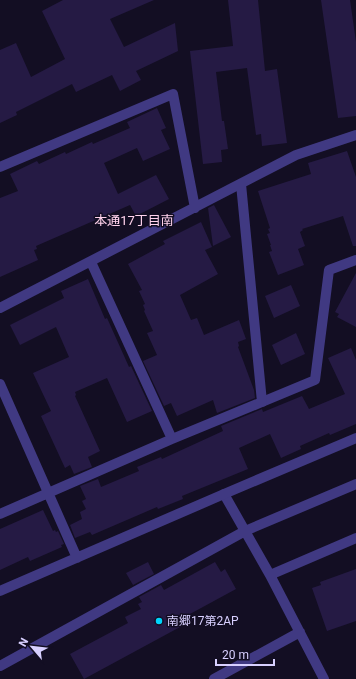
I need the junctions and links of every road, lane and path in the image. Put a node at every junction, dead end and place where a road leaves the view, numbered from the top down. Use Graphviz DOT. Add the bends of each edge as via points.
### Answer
graph roads {
  1 [pos="356,135"];
  2 [pos="0,168"];
  3 [pos="241,184"];
  4 [pos="195,208"];
  5 [pos="356,260"];
  6 [pos="91,262"];
  7 [pos="0,308"];
  8 [pos="0,384"];
  9 [pos="262,402"];
  10 [pos="356,438"];
  11 [pos="172,439"];
  12 [pos="356,484"];
  13 [pos="49,492"];
  14 [pos="224,494"];
  15 [pos="0,514"];
  16 [pos="245,531"];
  17 [pos="356,538"];
  18 [pos="78,558"];
  19 [pos="270,575"];
  20 [pos="0,591"];
  21 [pos="300,632"];
  22 [pos="0,666"];
  23 [pos="214,679"];
  24 [pos="324,679"];
  1 -- 3 [label="street" via="296,155"];
  2 -- 4 [label="street" via="173,94"];
  3 -- 4 [label="street"];
  3 -- 9 [label="street"];
  4 -- 6 [label="street"];
  5 -- 9 [label="street" via="329,270 315,380"];
  6 -- 7 [label="street"];
  6 -- 11 [label="street"];
  8 -- 13 [label="street"];
  9 -- 11 [label="street"];
  10 -- 14 [label="street"];
  11 -- 13 [label="street"];
  12 -- 16 [label="street"];
  13 -- 15 [label="street"];
  13 -- 18 [label="street"];
  14 -- 16 [label="street"];
  14 -- 18 [label="street"];
  16 -- 19 [label="street"];
  16 -- 22 [label="street"];
  17 -- 19 [label="street"];
  18 -- 20 [label="street"];
  19 -- 21 [label="street"];
  21 -- 23 [label="street"];
  21 -- 24 [label="street"];
}
